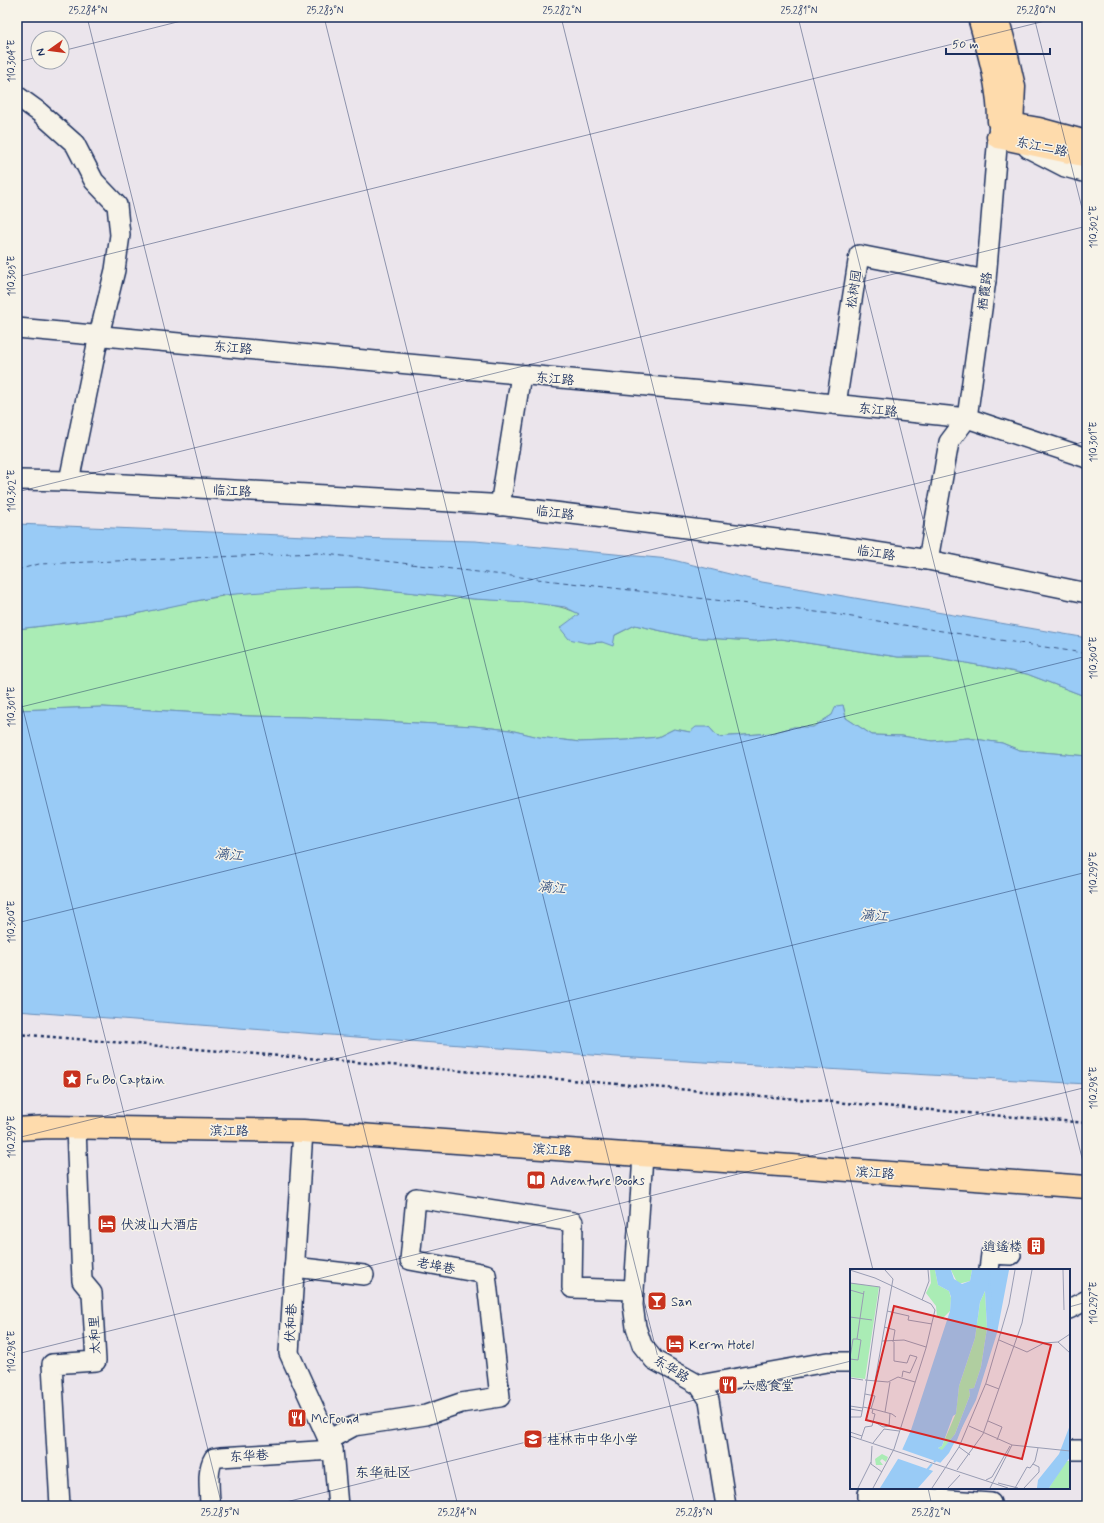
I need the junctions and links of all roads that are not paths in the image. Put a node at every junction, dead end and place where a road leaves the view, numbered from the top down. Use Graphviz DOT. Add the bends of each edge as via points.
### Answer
graph roads {
  1 [pos="979,17"];
  2 [pos="997,17"];
  3 [pos="17,96"];
  4 [pos="1005,130"];
  5 [pos="1087,142"];
  6 [pos="1087,156"];
  7 [pos="1087,173"];
  8 [pos="986,280"];
  9 [pos="17,328"];
  10 [pos="99,335"];
  11 [pos="521,375"];
  12 [pos="836,404"];
  13 [pos="972,420"];
  14 [pos="1087,458"];
  15 [pos="17,480"];
  16 [pos="69,481"];
  17 [pos="500,506"];
  18 [pos="928,560"];
  19 [pos="1087,593"];
  20 [pos="76,1128"];
  21 [pos="17,1129"];
  22 [pos="303,1131"];
  23 [pos="643,1156"];
  24 [pos="1087,1187"];
  25 [pos="1011,1255"];
  26 [pos="294,1267"];
  27 [pos="989,1269"];
  28 [pos="364,1275"];
  29 [pos="634,1290"];
  30 [pos="1087,1300"];
  31 [pos="1070,1308"];
  32 [pos="850,1362"];
  33 [pos="699,1385"];
  34 [pos="330,1445"];
  35 [pos="1070,1450"];
  36 [pos="1087,1450"];
  37 [pos="991,1499"];
  38 [pos="60,1506"];
  39 [pos="210,1506"];
  40 [pos="338,1506"];
  41 [pos="726,1506"];
  42 [pos="868,1506"];
  1 -- 4 [label="main road, 栖霞路" via="994,73"];
  2 -- 4 [label="main road, 栖霞路" via="1014,87"];
  3 -- 10 [label="street" via="76,144 94,181 117,205 120,234 115,270"];
  4 -- 5 [label="main road, 东江二路"];
  4 -- 6 [label="main road, 东江二路"];
  4 -- 7 [label="street" via="1065,167"];
  4 -- 8 [label="street, 栖霞路"];
  4 -- 13 [label="street, 栖霞路"];
  8 -- 12 [label="street, 松树园" via="859,255"];
  8 -- 13 [label="street, 栖霞路"];
  9 -- 10 [label="street, 东江路"];
  10 -- 11 [label="street, 东江路"];
  10 -- 16 [label="street"];
  11 -- 12 [label="street, 东江路"];
  11 -- 17 [label="street"];
  12 -- 13 [label="street, 东江路"];
  13 -- 14 [label="street, 东江路"];
  13 -- 18 [label="street, 栖霞路" via="949,442"];
  15 -- 16 [label="street, 临江路"];
  16 -- 17 [label="street, 临江路"];
  17 -- 18 [label="street, 临江路" via="842,546"];
  18 -- 19 [label="street, 临江路"];
  20 -- 21 [label="main road, 滨江路"];
  20 -- 22 [label="main road, 滨江路"];
  20 -- 38 [label="street, 太和里" via="82,1281 92,1293 96,1361 52,1364"];
  22 -- 23 [label="main road, 滨江路"];
  22 -- 26 [label="street, 伏和巷"];
  23 -- 24 [label="main road, 滨江路"];
  23 -- 29 [label="street, 东华路"];
  25 -- 27 [label="street" via="991,1254"];
  26 -- 28 [label="street"];
  26 -- 34 [label="street, 伏和巷" via="289,1353"];
  29 -- 33 [label="street, 东华路" via="636,1327 642,1345 654,1360"];
  29 -- 34 [label="street, 老埠巷" via="572,1288 574,1222 416,1198 410,1260 486,1274 500,1397 462,1403 426,1415 354,1426"];
  30 -- 31 [label="street"];
  32 -- 33 [label="street" via="827,1362"];
  33 -- 41 [label="street, 东华路" via="709,1400"];
  34 -- 39 [label="street, 东华巷" via="214,1458 209,1471"];
  34 -- 40 [label="street, 伏和巷"];
  35 -- 36 [label="street"];
  37 -- 42 [label="street" via="868,1494"];
}
